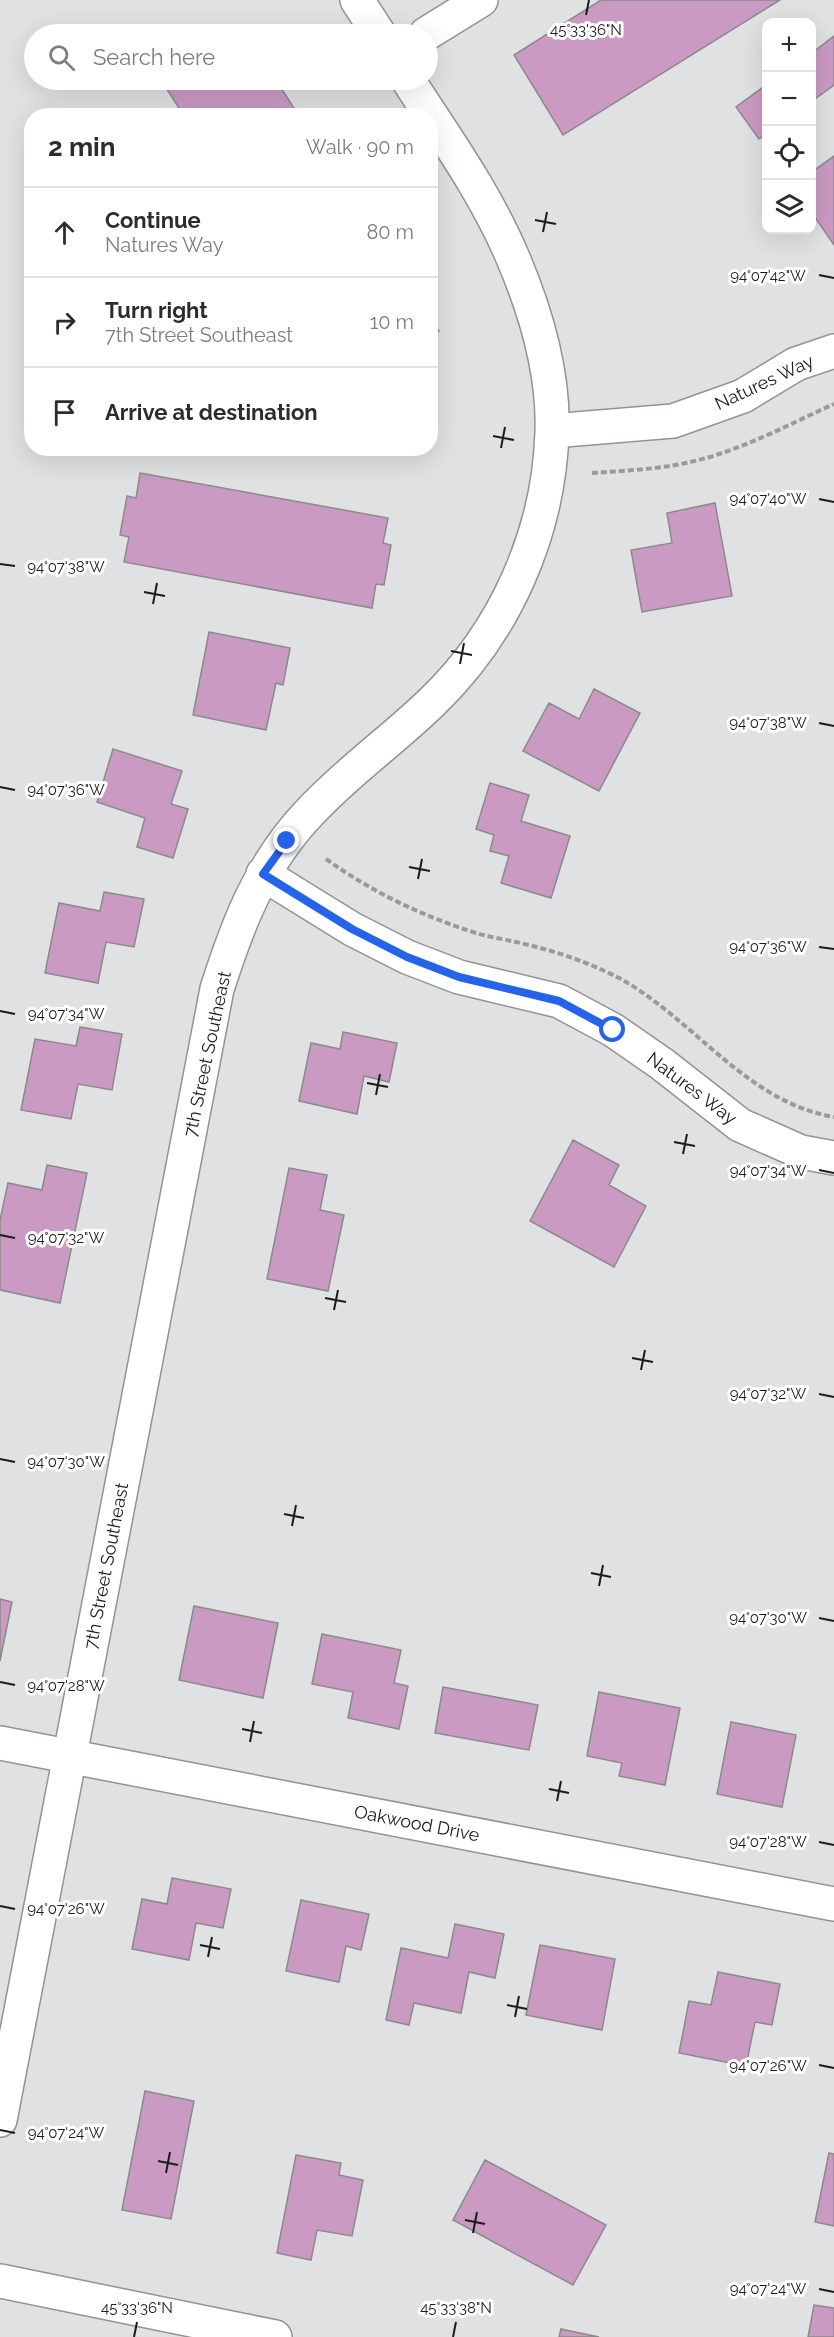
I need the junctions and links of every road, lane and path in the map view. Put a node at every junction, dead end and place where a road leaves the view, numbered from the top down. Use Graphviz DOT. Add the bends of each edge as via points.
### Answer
graph roads {
  1 [pos="357,0"];
  2 [pos="481,0"];
  3 [pos="373,24"];
  4 [pos="438,27"];
  5 [pos="414,90"];
  6 [pos="426,108"];
  7 [pos="438,128"];
  8 [pos="834,351"];
  9 [pos="834,404"];
  10 [pos="552,431"];
  11 [pos="592,472"];
  12 [pos="263,874"];
  13 [pos="834,1158"];
  14 [pos="0,1743"];
  15 [pos="69,1756"];
  16 [pos="834,1904"];
  17 [pos="0,2120"];
  18 [pos="0,2281"];
  19 [pos="274,2337"];
  1 -- 3 [label="street"];
  2 -- 4 [label="street"];
  5 -- 6 [label="street, 7th Street Southeast"];
  7 -- 10 [label="street, 7th Street Southeast" via="493,215 532,305 543,347"];
  8 -- 10 [label="street, Natures Way" via="796,364 742,396 673,421"];
  9 -- 11 [label="path" via="711,456 676,465"];
  10 -- 12 [label="street, 7th Street Southeast" via="543,508 531,549 493,627 433,701 310,812"];
  12 -- 13 [label="street, Natures Way" via="352,929 407,957 459,977 559,1001 613,1030 740,1125 801,1152"];
  12 -- 15 [label="street, 7th Street Southeast" via="242,916 217,989"];
  14 -- 15 [label="street, Oakwood Drive"];
  15 -- 16 [label="street, Oakwood Drive"];
  15 -- 17 [label="street, 7th Street Southeast"];
  18 -- 19 [label="street"];
}
